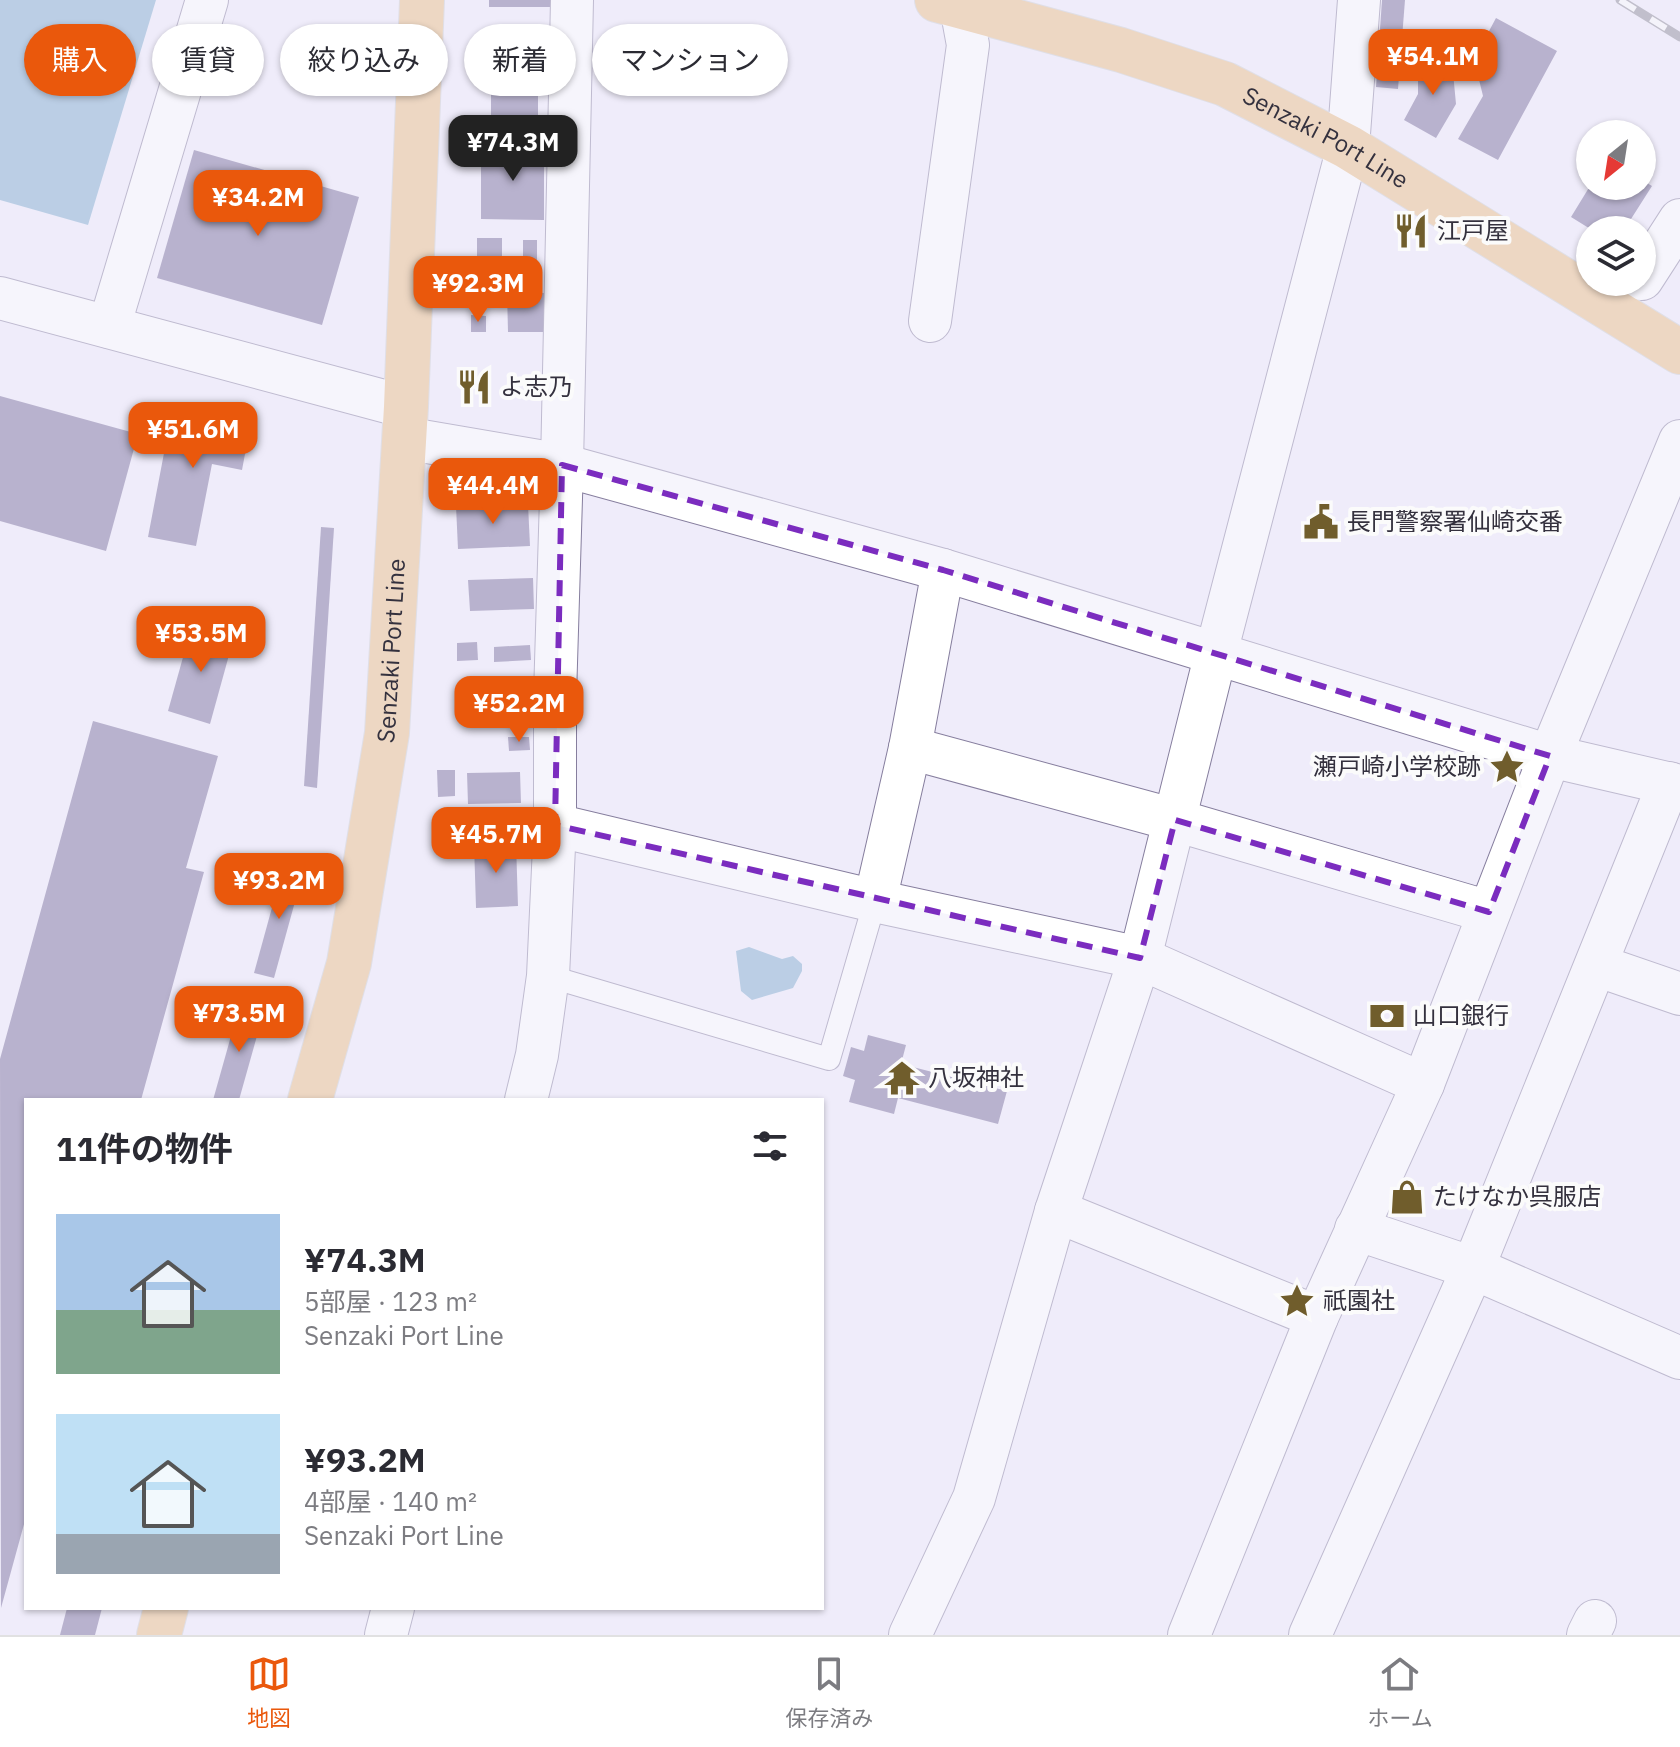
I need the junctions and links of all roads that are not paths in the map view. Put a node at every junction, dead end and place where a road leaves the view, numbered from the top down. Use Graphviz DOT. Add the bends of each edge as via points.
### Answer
graph roads {
  1 [pos="207,0"];
  2 [pos="422,0"];
  3 [pos="572,0"];
  4 [pos="1359,0"];
  5 [pos="952,2"];
  6 [pos="1348,147"];
  7 [pos="1680,220"];
  8 [pos="1656,256"];
  9 [pos="1576,262"];
  10 [pos="1637,296"];
  11 [pos="0,298"];
  12 [pos="930,321"];
  13 [pos="109,327"];
  14 [pos="1680,352"];
  15 [pos="405,422"];
  16 [pos="1680,441"];
  17 [pos="562,465"];
  18 [pos="943,570"];
  19 [pos="1216,653"];
  20 [pos="910,748"];
  21 [pos="1550,756"];
  22 [pos="1675,785"];
  23 [pos="1175,820"];
  24 [pos="555,825"];
  25 [pos="875,901"];
  26 [pos="1489,912"];
  27 [pos="1140,958"];
  28 [pos="1596,965"];
  29 [pos="548,976"];
  30 [pos="1680,994"];
  31 [pos="1423,1084"];
  32 [pos="311,1098"];
  33 [pos="526,1098"];
  34 [pos="1056,1211"];
  35 [pos="1356,1229"];
  36 [pos="1473,1268"];
  37 [pos="1317,1317"];
  38 [pos="1680,1358"];
  39 [pos="165,1610"];
  40 [pos="392,1610"];
  41 [pos="159,1635"];
  42 [pos="386,1635"];
  43 [pos="910,1635"];
  44 [pos="1189,1635"];
  45 [pos="1310,1635"];
  1 -- 13 [label="street"];
  2 -- 15 [label="main road, Senzaki Port Line"];
  3 -- 17 [label="street"];
  4 -- 6 [label="street"];
  5 -- 6 [label="main road, Senzaki Port Line" via="1225,84"];
  5 -- 12 [label="street" via="968,45"];
  6 -- 9 [label="main road, Senzaki Port Line"];
  6 -- 19 [label="street"];
  7 -- 8 [label="street"];
  10 -- 14 [label="main road, Senzaki Port Line"];
  11 -- 13 [label="street"];
  13 -- 15 [label="street"];
  15 -- 17 [label="street"];
  15 -- 32 [label="main road, Senzaki Port Line" via="387,733 349,963"];
  16 -- 21 [label="street"];
  17 -- 18 [label="street"];
  17 -- 24 [label="street"];
  18 -- 19 [label="street"];
  18 -- 20 [label="street"];
  19 -- 21 [label="street"];
  19 -- 23 [label="street"];
  20 -- 23 [label="street"];
  20 -- 25 [label="street"];
  21 -- 22 [label="street"];
  21 -- 26 [label="street"];
  22 -- 28 [label="street"];
  23 -- 26 [label="street"];
  23 -- 27 [label="street"];
  24 -- 25 [label="street"];
  24 -- 29 [label="street"];
  25 -- 27 [label="street"];
  25 -- 29 [label="lane" via="829,1059"];
  26 -- 31 [label="street"];
  27 -- 31 [label="street"];
  27 -- 34 [label="street"];
  28 -- 30 [label="street"];
  28 -- 36 [label="street"];
  29 -- 33 [label="street"];
  31 -- 35 [label="street"];
  34 -- 37 [label="street"];
  34 -- 43 [label="street" via="974,1498"];
  35 -- 36 [label="street"];
  35 -- 37 [label="street"];
  36 -- 38 [label="street"];
  36 -- 45 [label="street"];
  37 -- 44 [label="street"];
  39 -- 41 [label="main road"];
  40 -- 42 [label="street"];
}
